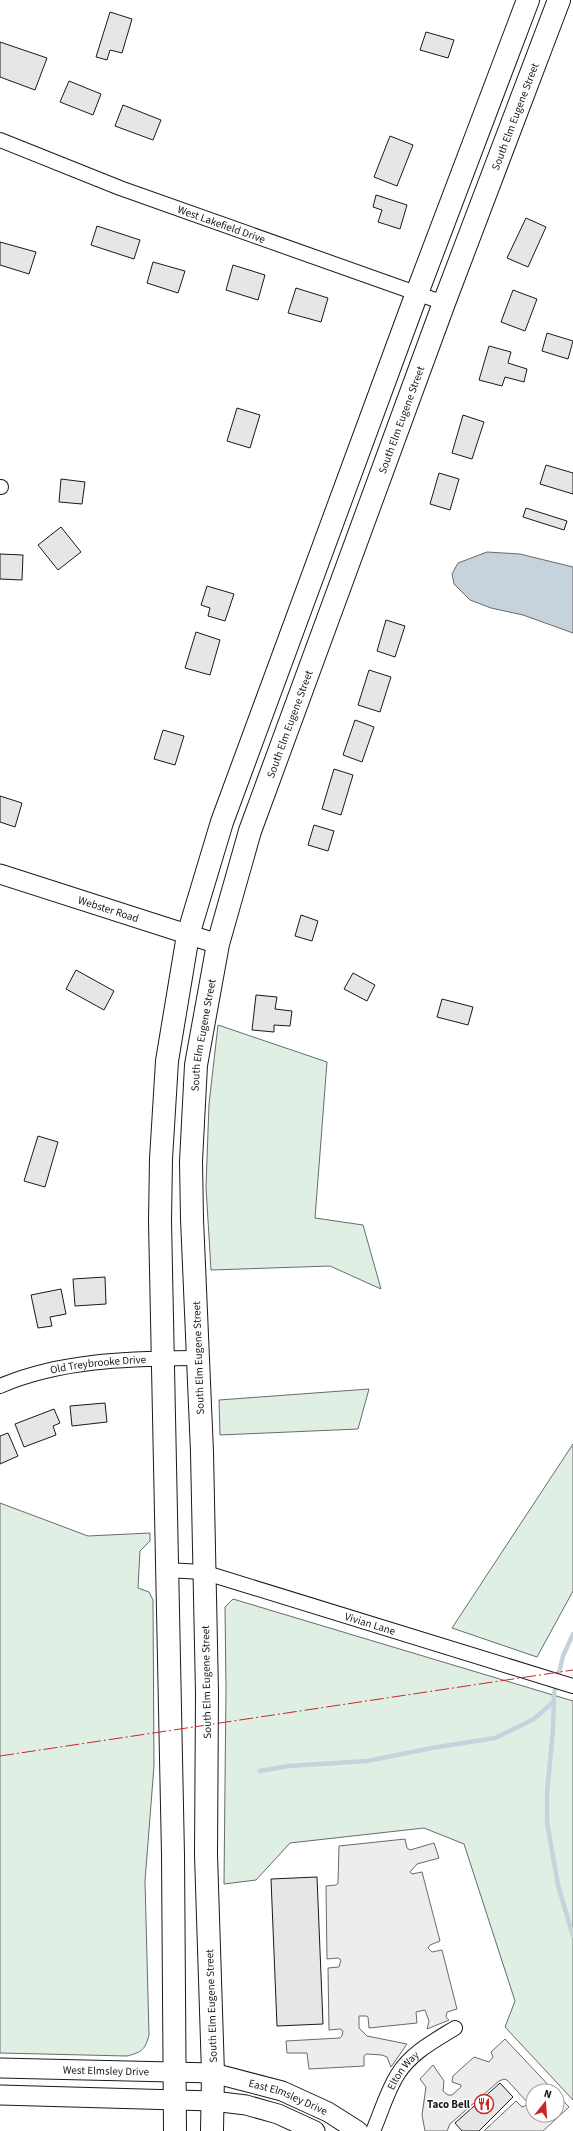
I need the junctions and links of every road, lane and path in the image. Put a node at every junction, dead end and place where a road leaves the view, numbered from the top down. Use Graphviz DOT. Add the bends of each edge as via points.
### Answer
graph roads {
  1 [pos="528,0"];
  2 [pos="559,0"];
  3 [pos="0,140"];
  4 [pos="417,293"];
  5 [pos="444,303"];
  6 [pos="0,874"];
  7 [pos="188,935"];
  8 [pos="218,944"];
  9 [pos="163,1358"];
  10 [pos="199,1358"];
  11 [pos="0,1386"];
  12 [pos="166,1570"];
  13 [pos="203,1572"];
  14 [pos="573,1686"];
  15 [pos="455,2028"];
  16 [pos="0,2068"];
  17 [pos="176,2072"];
  18 [pos="213,2073"];
  19 [pos="0,2095"];
  20 [pos="176,2098"];
  21 [pos="212,2101"];
  22 [pos="176,2131"];
  23 [pos="212,2131"];
  24 [pos="315,2131"];
  25 [pos="358,2131"];
  26 [pos="373,2131"];
  1 -- 4 [label="main road"];
  2 -- 5 [label="main road, South Elm Eugene Street"];
  3 -- 4 [label="street, West Lakefield Drive" via="120,188"];
  4 -- 5 [label="street, West Lakefield Drive"];
  4 -- 7 [label="main road" via="222,822"];
  5 -- 8 [label="main road, South Elm Eugene Street" via="250,831"];
  6 -- 7 [label="street, Webster Road"];
  7 -- 8 [label="street, Webster Road"];
  7 -- 9 [label="main road" via="167,1061 161,1159"];
  8 -- 10 [label="main road, South Elm Eugene Street" via="196,1065 193,1114 192,1219"];
  9 -- 10 [label="street, Old Treybrooke Drive"];
  9 -- 11 [label="street, Old Treybrooke Drive" via="112,1360 53,1368"];
  9 -- 12 [label="main road"];
  10 -- 13 [label="main road, South Elm Eugene Street"];
  12 -- 13 [label="street, Vivian Lane"];
  12 -- 17 [label="main road"];
  13 -- 14 [label="street, Vivian Lane"];
  13 -- 18 [label="main road, South Elm Eugene Street" via="207,1693 206,1855"];
  15 -- 26 [label="street, Elton Way" via="425,2046 397,2074"];
  16 -- 17 [label="street, West Elmsley Drive"];
  17 -- 18 [label="street, West Elmsley Drive"];
  17 -- 20 [label="main road"];
  18 -- 21 [label="main road, South Elm Eugene Street"];
  18 -- 25 [label="street, East Elmsley Drive" via="282,2091 328,2112"];
  19 -- 20 [label="street"];
  20 -- 21 [label="street, East Elmsley Drive"];
  20 -- 22 [label="main road"];
  21 -- 23 [label="main road, South Elm Eugene Street"];
  21 -- 24 [label="street, East Elmsley Drive" via="246,2105 278,2114"];
}
